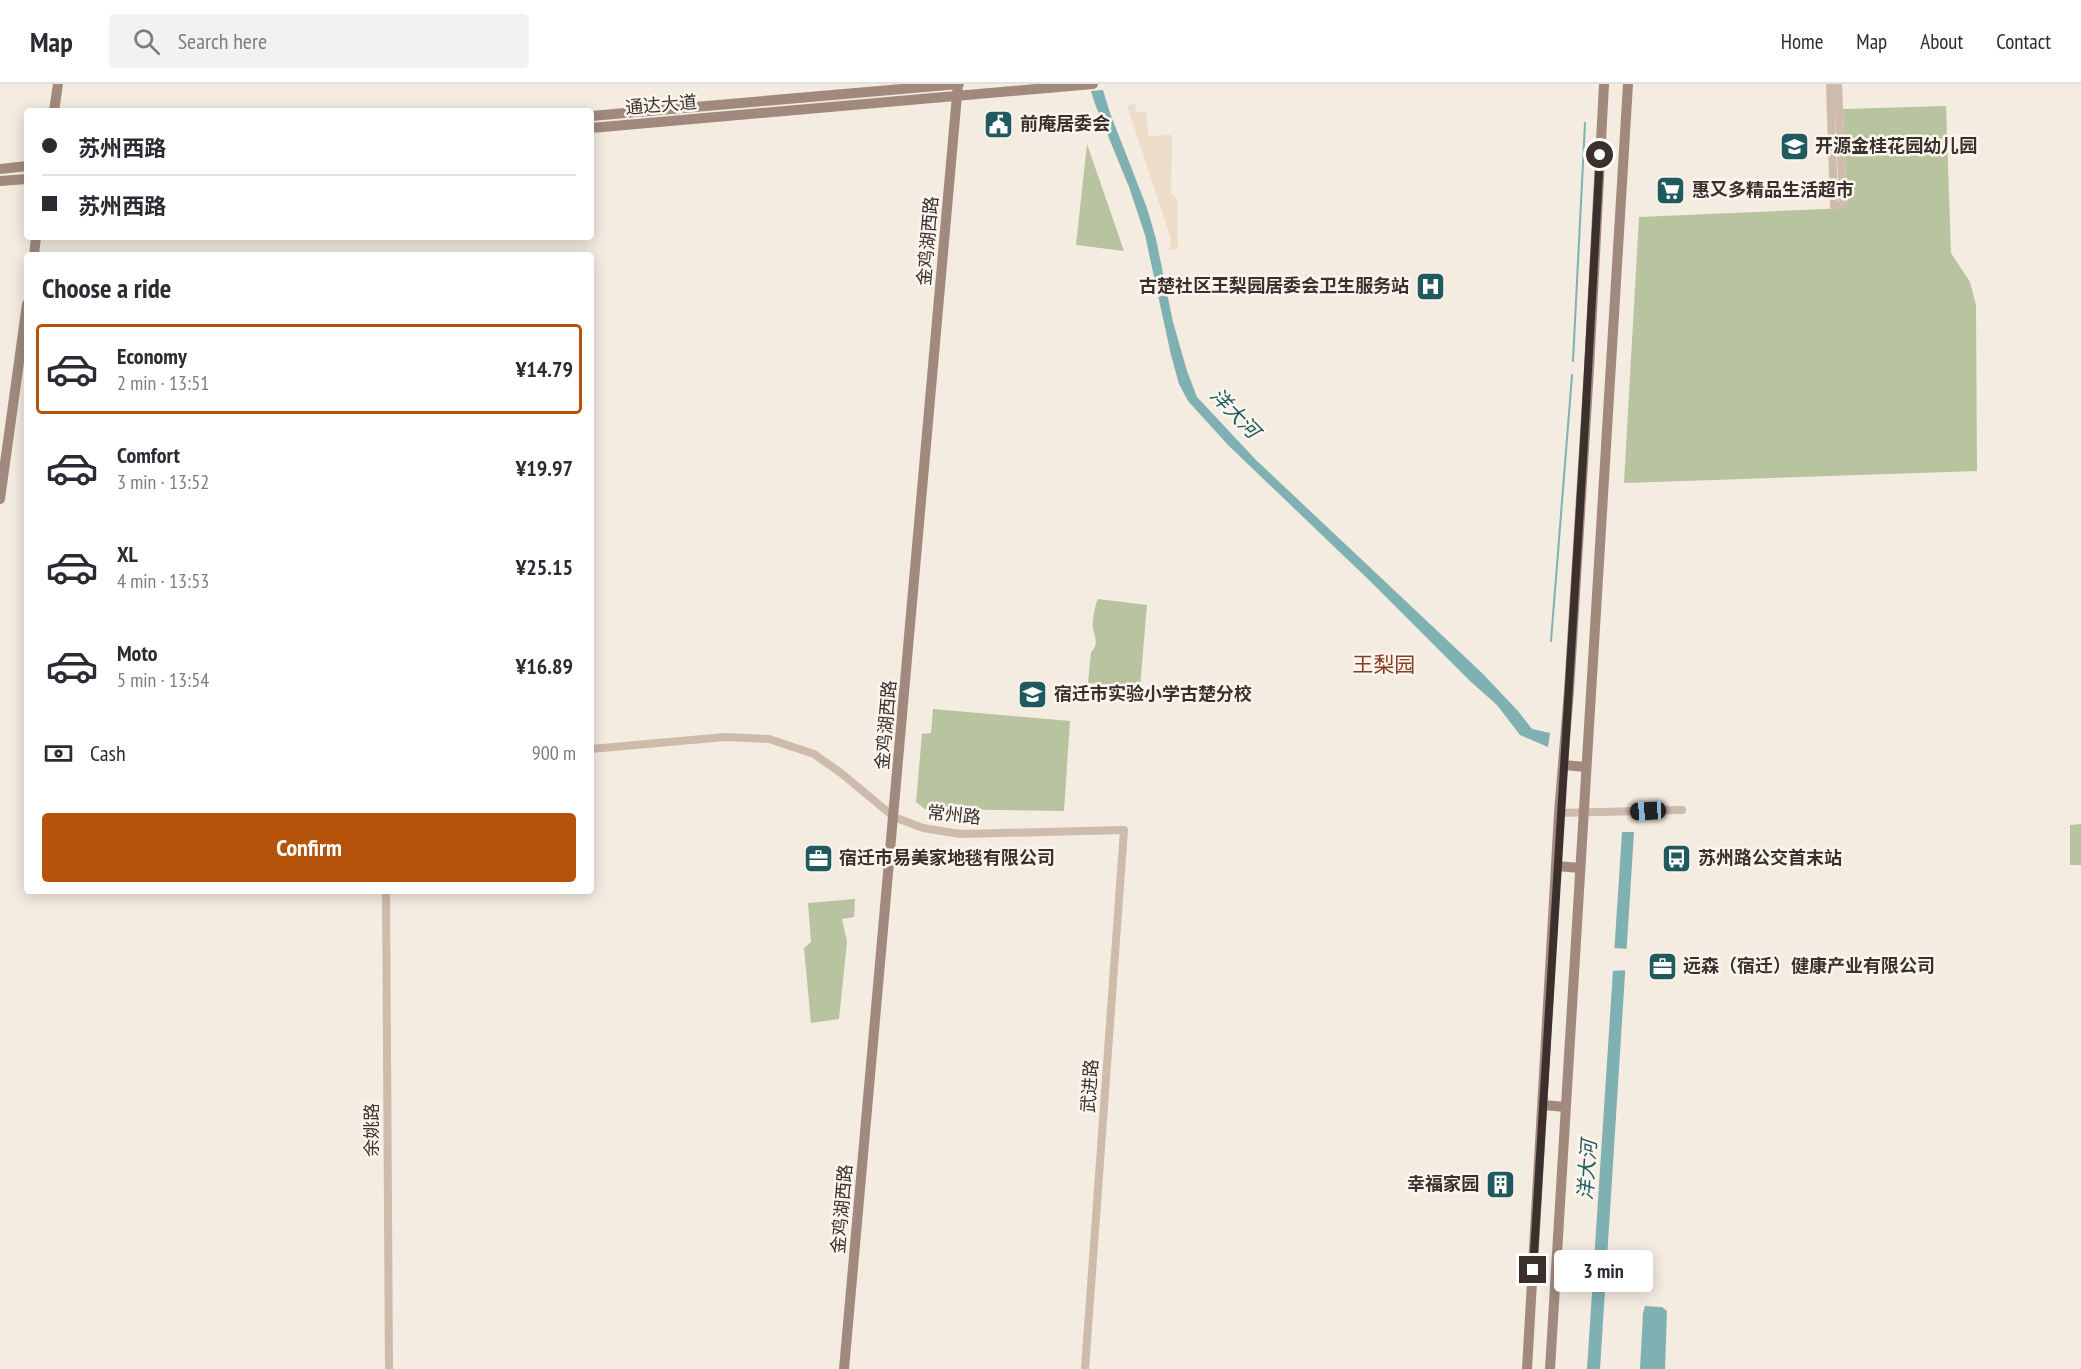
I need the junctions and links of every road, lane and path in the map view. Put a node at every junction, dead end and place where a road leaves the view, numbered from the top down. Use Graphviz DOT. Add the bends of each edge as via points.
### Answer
graph roads {
  1 [pos="58,84"];
  2 [pos="1093,84"];
  3 [pos="1604,84"];
  4 [pos="1628,84"];
  5 [pos="1830,84"];
  6 [pos="1838,84"];
  7 [pos="958,88"];
  8 [pos="54,108"];
  9 [pos="1835,108"];
  10 [pos="594,116"];
  11 [pos="594,128"];
  12 [pos="1836,136"];
  13 [pos="24,166"];
  14 [pos="0,168"];
  15 [pos="24,179"];
  16 [pos="0,181"];
  17 [pos="24,326"];
  18 [pos="0,499"];
  19 [pos="594,749"];
  20 [pos="1563,765"];
  21 [pos="1586,767"];
  22 [pos="1682,810"];
  23 [pos="1559,813"];
  24 [pos="1583,813"];
  25 [pos="894,817"];
  26 [pos="1124,830"];
  27 [pos="1557,866"];
  28 [pos="1580,868"];
  29 [pos="386,894"];
  30 [pos="1543,1105"];
  31 [pos="1566,1107"];
  32 [pos="389,1369"];
  33 [pos="844,1369"];
  34 [pos="1085,1369"];
  35 [pos="1527,1369"];
  36 [pos="1550,1369"];
  1 -- 8 [label="main road"];
  2 -- 7 [label="main road, 通达大道"];
  3 -- 20 [label="main road"];
  4 -- 21 [label="main road"];
  5 -- 9 [label="street"];
  6 -- 9 [label="street"];
  7 -- 10 [label="main road, 通达大道"];
  7 -- 11 [label="main road, 通达大道"];
  7 -- 25 [label="main road, 金鸡湖西路"];
  9 -- 12 [label="street"];
  12 -- 12 [label="street" via="1834,206 1843,206"];
  13 -- 14 [label="main road"];
  15 -- 16 [label="main road"];
  17 -- 18 [label="main road"];
  19 -- 25 [label="street, 常州路" via="725,737 769,739 814,754"];
  20 -- 21 [label="main road"];
  20 -- 23 [label="main road"];
  21 -- 24 [label="main road"];
  22 -- 24 [label="street"];
  23 -- 24 [label="street"];
  23 -- 27 [label="main road"];
  24 -- 28 [label="main road"];
  25 -- 26 [label="street, 常州路" via="923,828 960,834"];
  25 -- 33 [label="main road, 金鸡湖西路"];
  26 -- 34 [label="street, 武进路"];
  27 -- 28 [label="main road"];
  27 -- 30 [label="main road"];
  28 -- 31 [label="main road"];
  29 -- 32 [label="street, 余姚路"];
  30 -- 31 [label="main road"];
  30 -- 35 [label="main road"];
  31 -- 36 [label="main road"];
}
